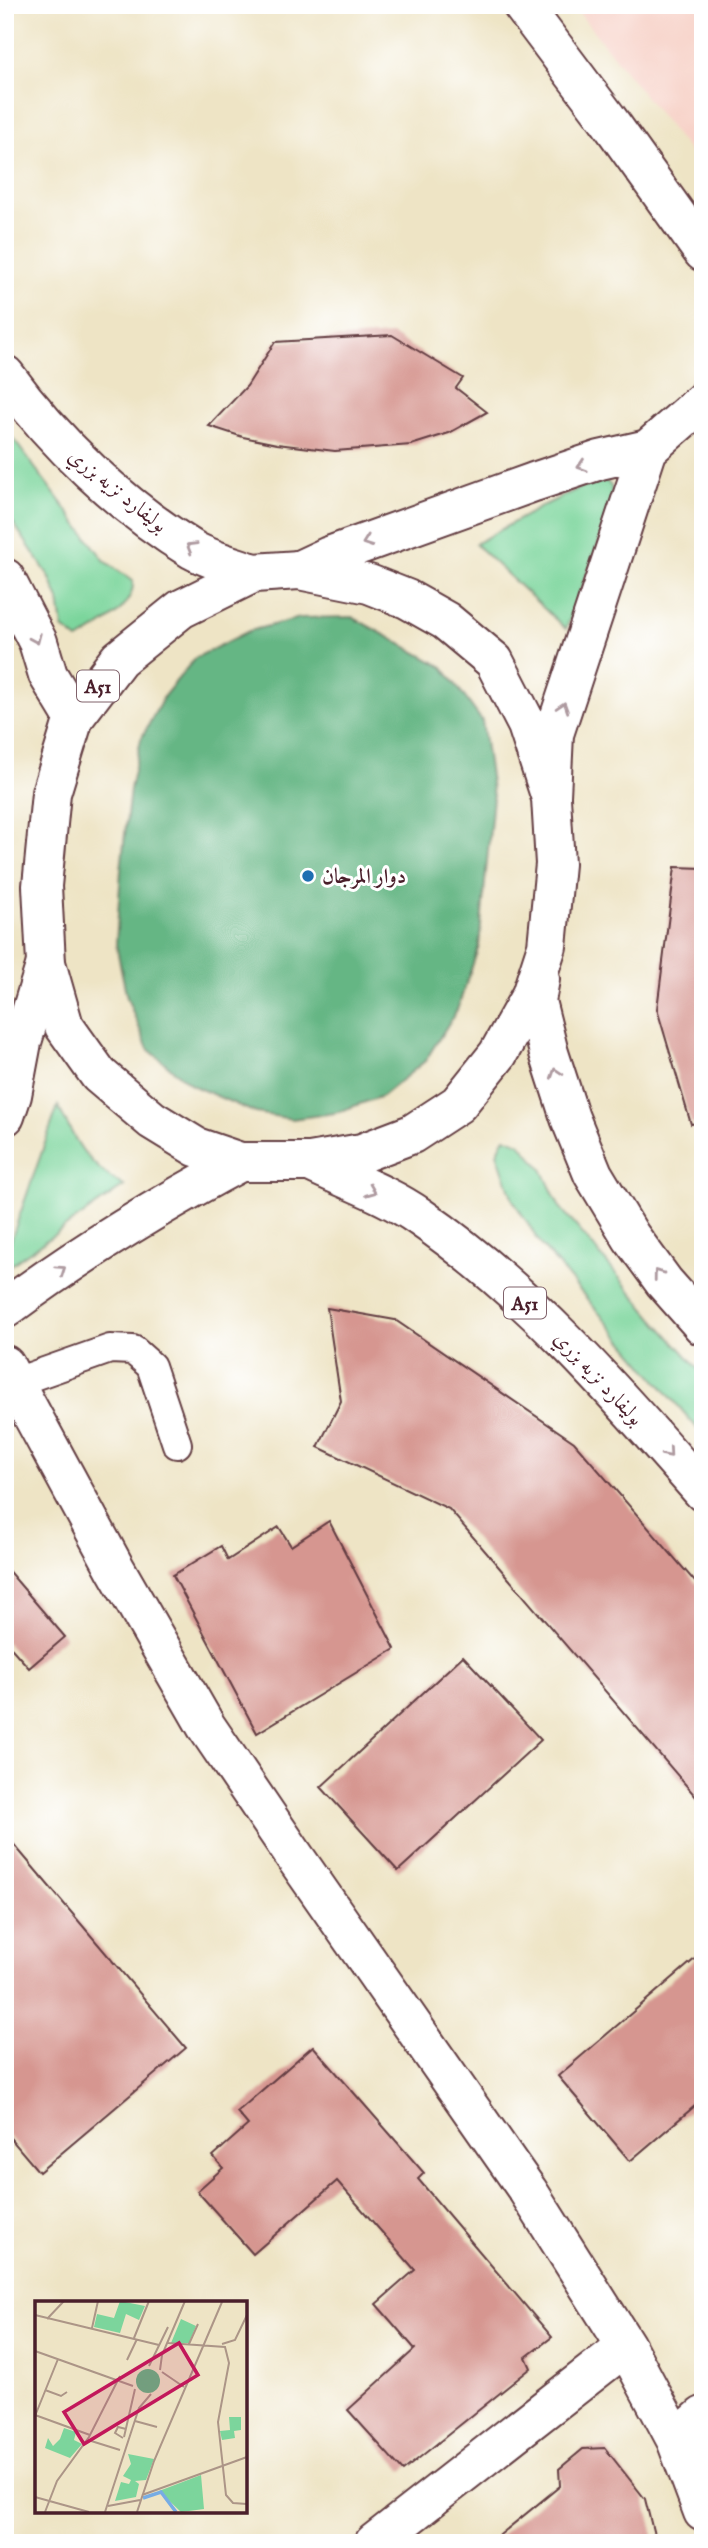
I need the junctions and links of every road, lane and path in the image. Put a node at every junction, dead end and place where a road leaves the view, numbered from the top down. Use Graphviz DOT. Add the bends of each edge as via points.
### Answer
graph roads {
  1 [pos="522,5"];
  2 [pos="703,252"];
  3 [pos="5,375"];
  4 [pos="703,401"];
  5 [pos="648,449"];
  6 [pos="299,570"];
  7 [pos="254,573"];
  8 [pos="5,578"];
  9 [pos="74,718"];
  10 [pos="551,798"];
  11 [pos="547,946"];
  12 [pos="46,963"];
  13 [pos="5,1116"];
  14 [pos="240,1162"];
  15 [pos="310,1162"];
  16 [pos="5,1309"];
  17 [pos="703,1326"];
  18 [pos="10,1374"];
  19 [pos="177,1444"];
  20 [pos="703,1492"];
  21 [pos="626,2346"];
  22 [pos="690,2428"];
  23 [pos="703,2512"];
  24 [pos="374,2543"];
  1 -- 2 [label="main road"];
  7 -- 3 [label="main road, بوليفارد نزيه بزري / A51, one-way" via="195,551 118,495 60,441"];
  4 -- 5 [label="main road"];
  5 -- 6 [label="main road, one-way" via="534,482"];
  10 -- 5 [label="main road, one-way" via="554,734"];
  6 -- 7 [label="main road, A51"];
  6 -- 10 [label="main road, A51" via="369,584 407,599 446,621 494,661 527,725"];
  7 -- 9 [label="main road, A51" via="181,609 119,659"];
  8 -- 9 [label="main road, A51, one-way" via="38,642 48,676"];
  9 -- 12 [label="main road, A51" via="51,793 42,886"];
  10 -- 11 [label="main road, A51" via="555,864"];
  11 -- 15 [label="main road, A51" via="531,995 498,1054 458,1104 412,1134 362,1153"];
  17 -- 11 [label="main road, A51, one-way" via="631,1237 593,1174 566,1105 536,1001"];
  12 -- 13 [label="main road"];
  12 -- 14 [label="main road, A51" via="64,1026 99,1075 152,1120 197,1147"];
  14 -- 15 [label="main road, A51"];
  16 -- 14 [label="main road, one-way" via="173,1198"];
  15 -- 20 [label="main road, بوليفارد نزيه بزري / A51, one-way" via="388,1198 466,1251 576,1350"];
  18 -- 19 [label="lane" via="110,1349 133,1350 151,1366"];
  18 -- 21 [label="main road" via="206,1726 528,2191"];
  21 -- 22 [label="main road"];
  21 -- 24 [label="main road"];
  22 -- 23 [label="main road"];
}
